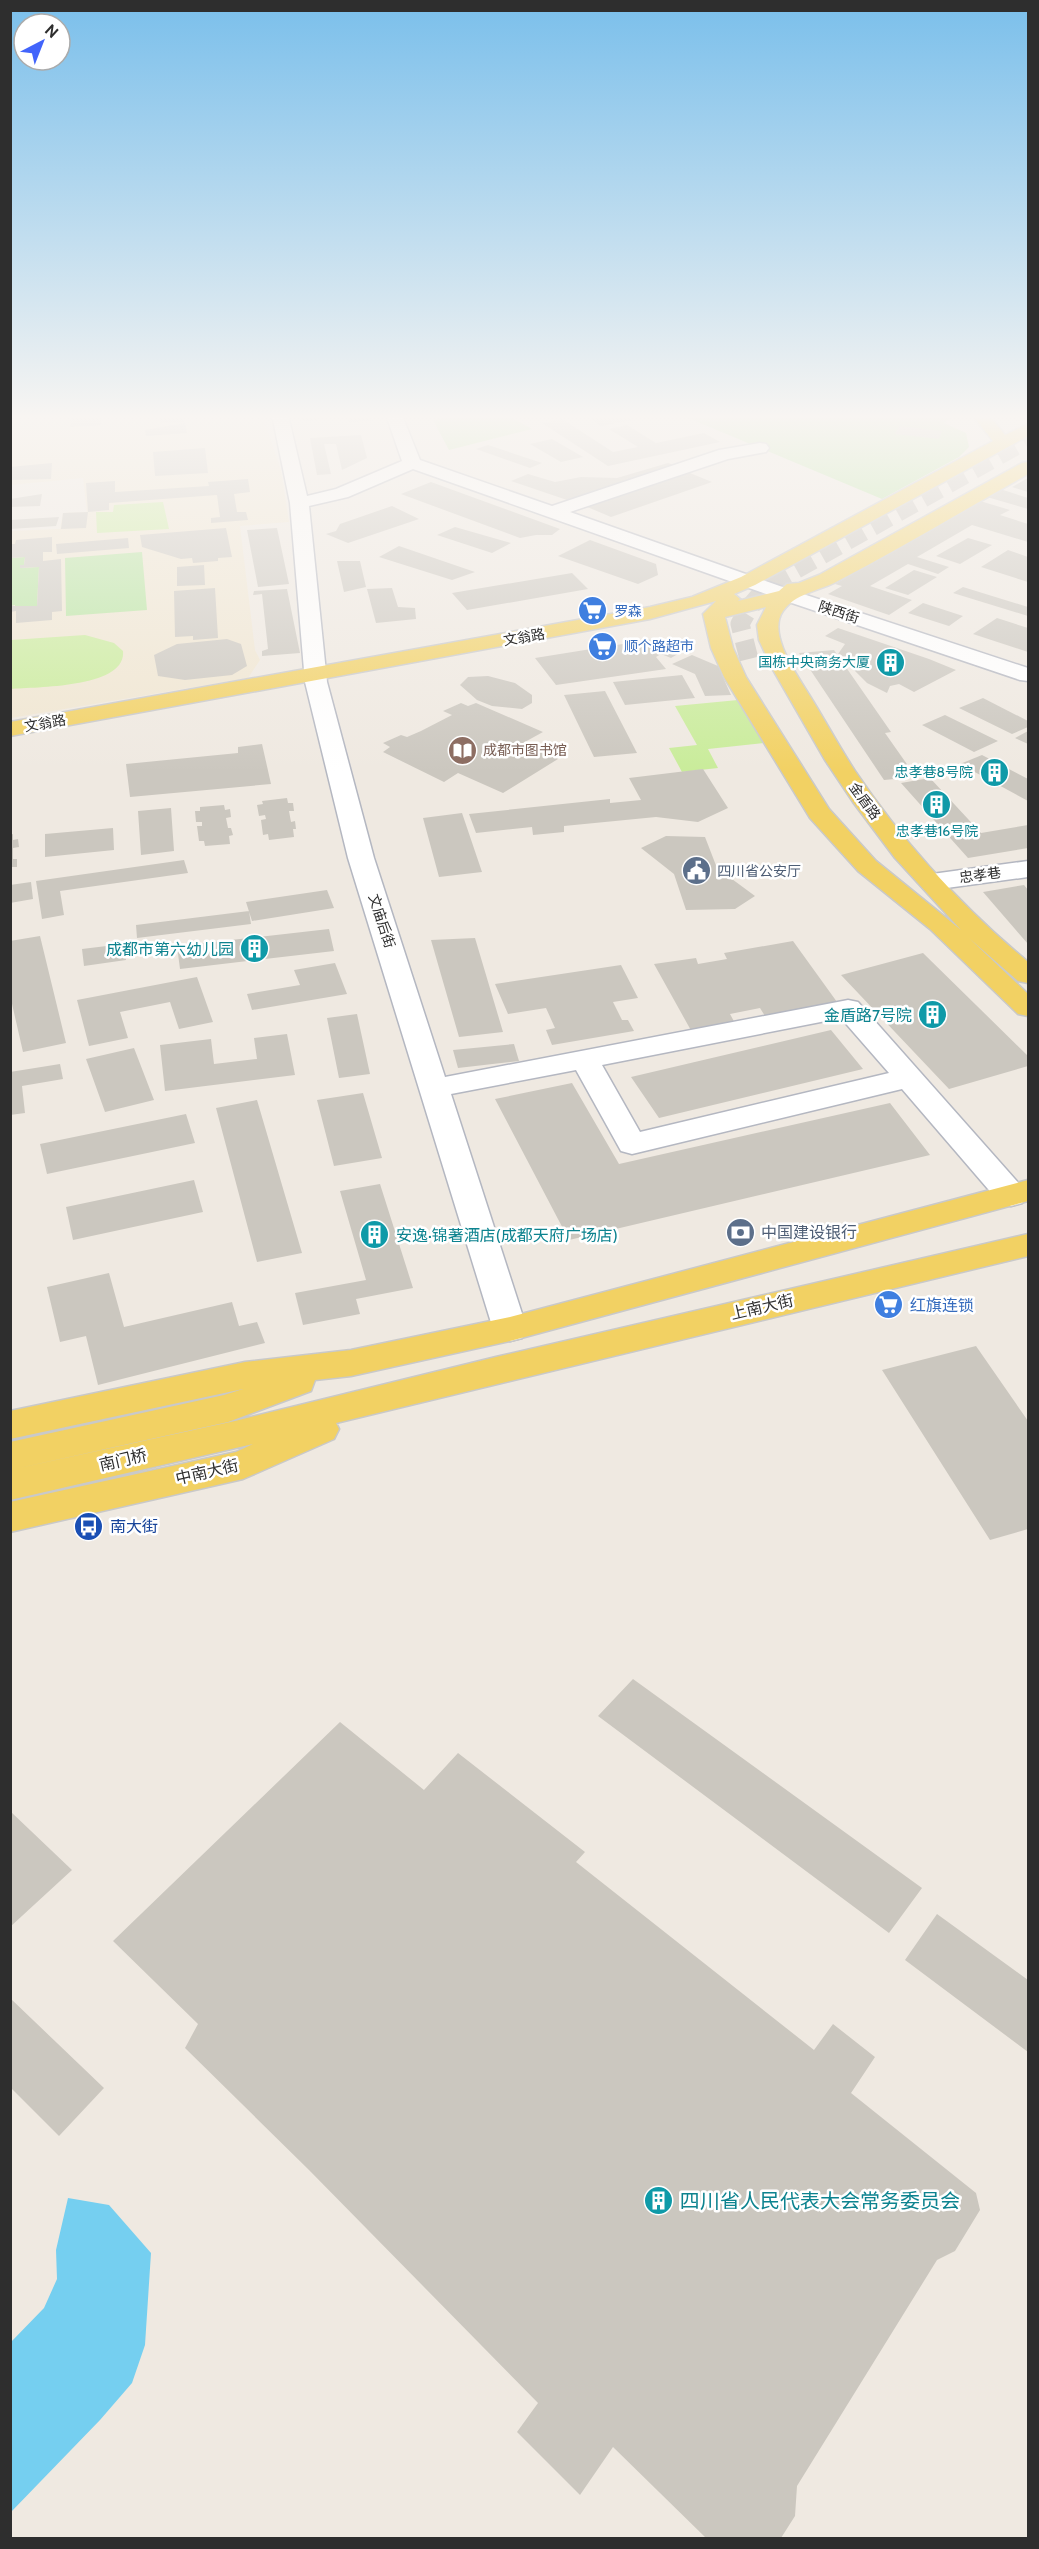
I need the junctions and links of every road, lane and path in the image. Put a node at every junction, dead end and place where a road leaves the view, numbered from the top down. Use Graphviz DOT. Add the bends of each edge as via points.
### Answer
graph roads {
  1 [pos="302,534"];
  2 [pos="615,534"];
  3 [pos="835,534"];
  4 [pos="881,534"];
  5 [pos="908,534"];
  6 [pos="748,581"];
  7 [pos="786,595"];
  8 [pos="714,614"];
  9 [pos="749,659"];
  10 [pos="1029,675"];
  11 [pos="317,678"];
  12 [pos="10,729"];
  13 [pos="10,736"];
  14 [pos="1029,869"];
  15 [pos="932,882"];
  16 [pos="939,924"];
  17 [pos="1029,975"];
  18 [pos="1029,1008"];
  19 [pos="584,1059"];
  20 [pos="909,1078"];
  21 [pos="435,1088"];
  22 [pos="1020,1193"];
  23 [pos="1029,1245"];
  24 [pos="510,1329"];
  25 [pos="351,1364"];
  26 [pos="496,1370"];
  27 [pos="393,1396"];
  28 [pos="231,1421"];
  29 [pos="10,1425"];
  30 [pos="10,1456"];
  31 [pos="10,1485"];
  32 [pos="10,1517"];
  1 -- 11 [label="street, 文庙后街"];
  2 -- 6 [label="street, 陕西街"];
  3 -- 6 [label="main road, 文翁路"];
  4 -- 7 [label="main road, 文翁路" via="810,575"];
  5 -- 7 [label="main road, 文翁路" via="826,579"];
  6 -- 7 [label="street, 陕西街"];
  6 -- 8 [label="main road"];
  6 -- 11 [label="main road, 文翁路" via="699,601 650,613"];
  7 -- 8 [label="main road, 文翁路"];
  7 -- 10 [label="street, 陕西街"];
  7 -- 15 [label="main road, 金盾路" via="767,626 783,666 842,769 879,822"];
  8 -- 11 [label="main road, 文翁路"];
  8 -- 16 [label="main road, 金盾路" via="722,648 735,677 819,813 867,866"];
  9 -- 16 [label="main road, 金盾路" via="850,821"];
  11 -- 12 [label="main road, 文翁路"];
  11 -- 13 [label="main road, 文翁路"];
  11 -- 21 [label="street, 文庙后街" via="362,858"];
  14 -- 15 [label="street, 忠孝巷"];
  15 -- 17 [label="main road, 金盾路" via="966,919"];
  16 -- 18 [label="main road, 金盾路"];
  19 -- 20 [label="street" via="848,1008"];
  19 -- 20 [label="street" via="632,1144"];
  19 -- 21 [label="street"];
  20 -- 22 [label="street"];
  21 -- 24 [label="street, 文庙后街"];
  22 -- 24 [label="main road"];
  23 -- 26 [label="main road, 上南大街"];
  24 -- 25 [label="main road"];
  25 -- 28 [label="main road"];
  25 -- 29 [label="main road" via="244,1375"];
  26 -- 27 [label="main road, 中南大街"];
  27 -- 28 [label="main road, 中南大街"];
  27 -- 32 [label="main road, 中南大街" via="243,1464"];
  28 -- 30 [label="main road, 南门桥"];
  28 -- 31 [label="main road, 南门桥"];
}
